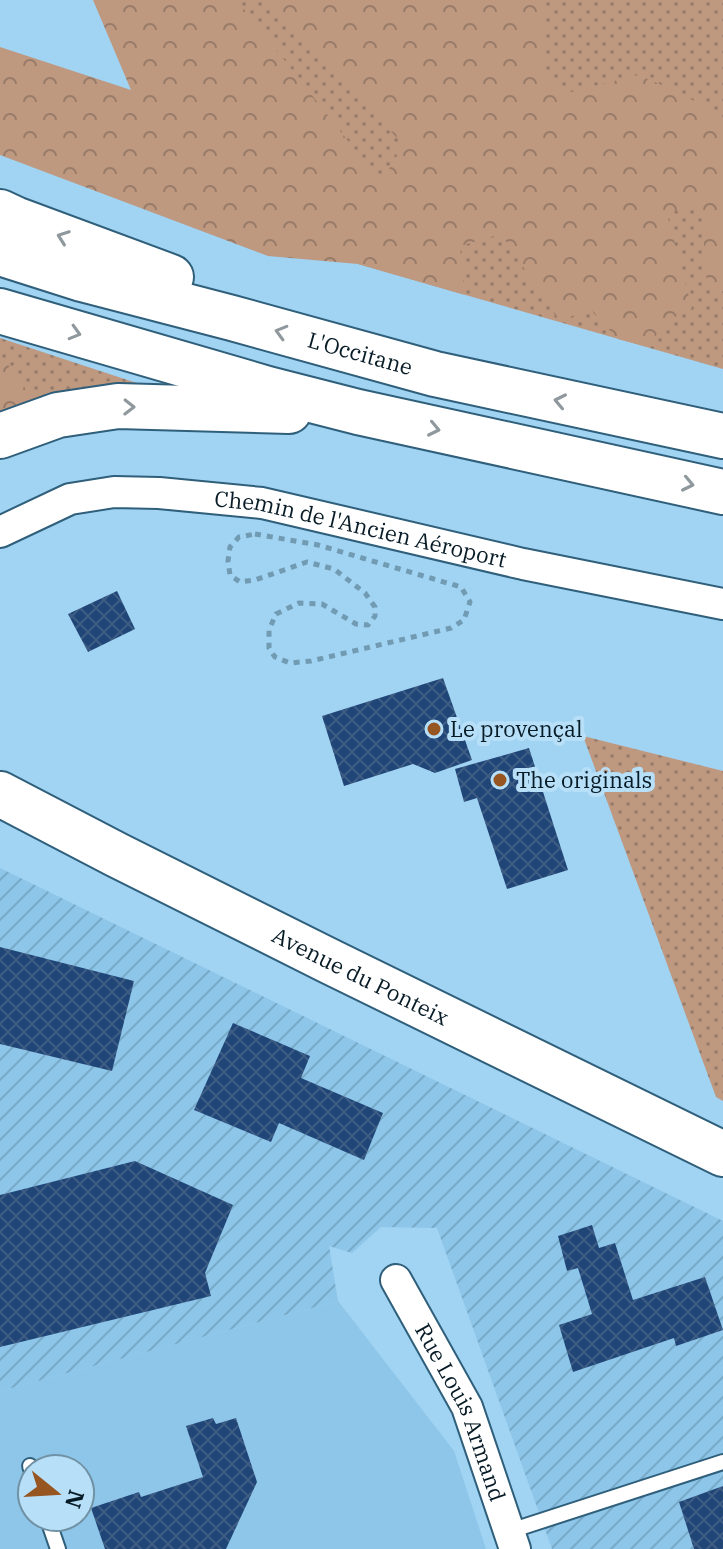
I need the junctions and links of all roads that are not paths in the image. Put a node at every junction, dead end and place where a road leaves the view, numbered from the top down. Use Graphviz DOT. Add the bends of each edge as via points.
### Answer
graph roads {
  1 [pos="0,212"];
  2 [pos="0,253"];
  3 [pos="0,311"];
  4 [pos="232,318"];
  5 [pos="358,412"];
  6 [pos="0,436"];
  7 [pos="723,436"];
  8 [pos="723,492"];
  9 [pos="0,532"];
  10 [pos="723,604"];
  11 [pos="0,794"];
  12 [pos="723,1154"];
  13 [pos="396,1280"];
  14 [pos="723,1462"];
  15 [pos="512,1540"];
  4 -- 1 [label="main road, one-way" via="189,283"];
  2 -- 4 [label="main road, L'Occitane"];
  3 -- 5 [label="main road, one-way"];
  7 -- 4 [label="main road, L'Occitane, one-way" via="435,374"];
  6 -- 5 [label="main road, one-way" via="58,415 118,406"];
  5 -- 8 [label="main road, one-way"];
  9 -- 10 [label="street, Chemin de l'Ancien Aéroport" via="70,499 114,492 233,500"];
  11 -- 12 [label="main road, Avenue du Ponteix"];
  13 -- 15 [label="street, Rue Louis Armand" via="467,1407"];
  14 -- 15 [label="lane"];
}
